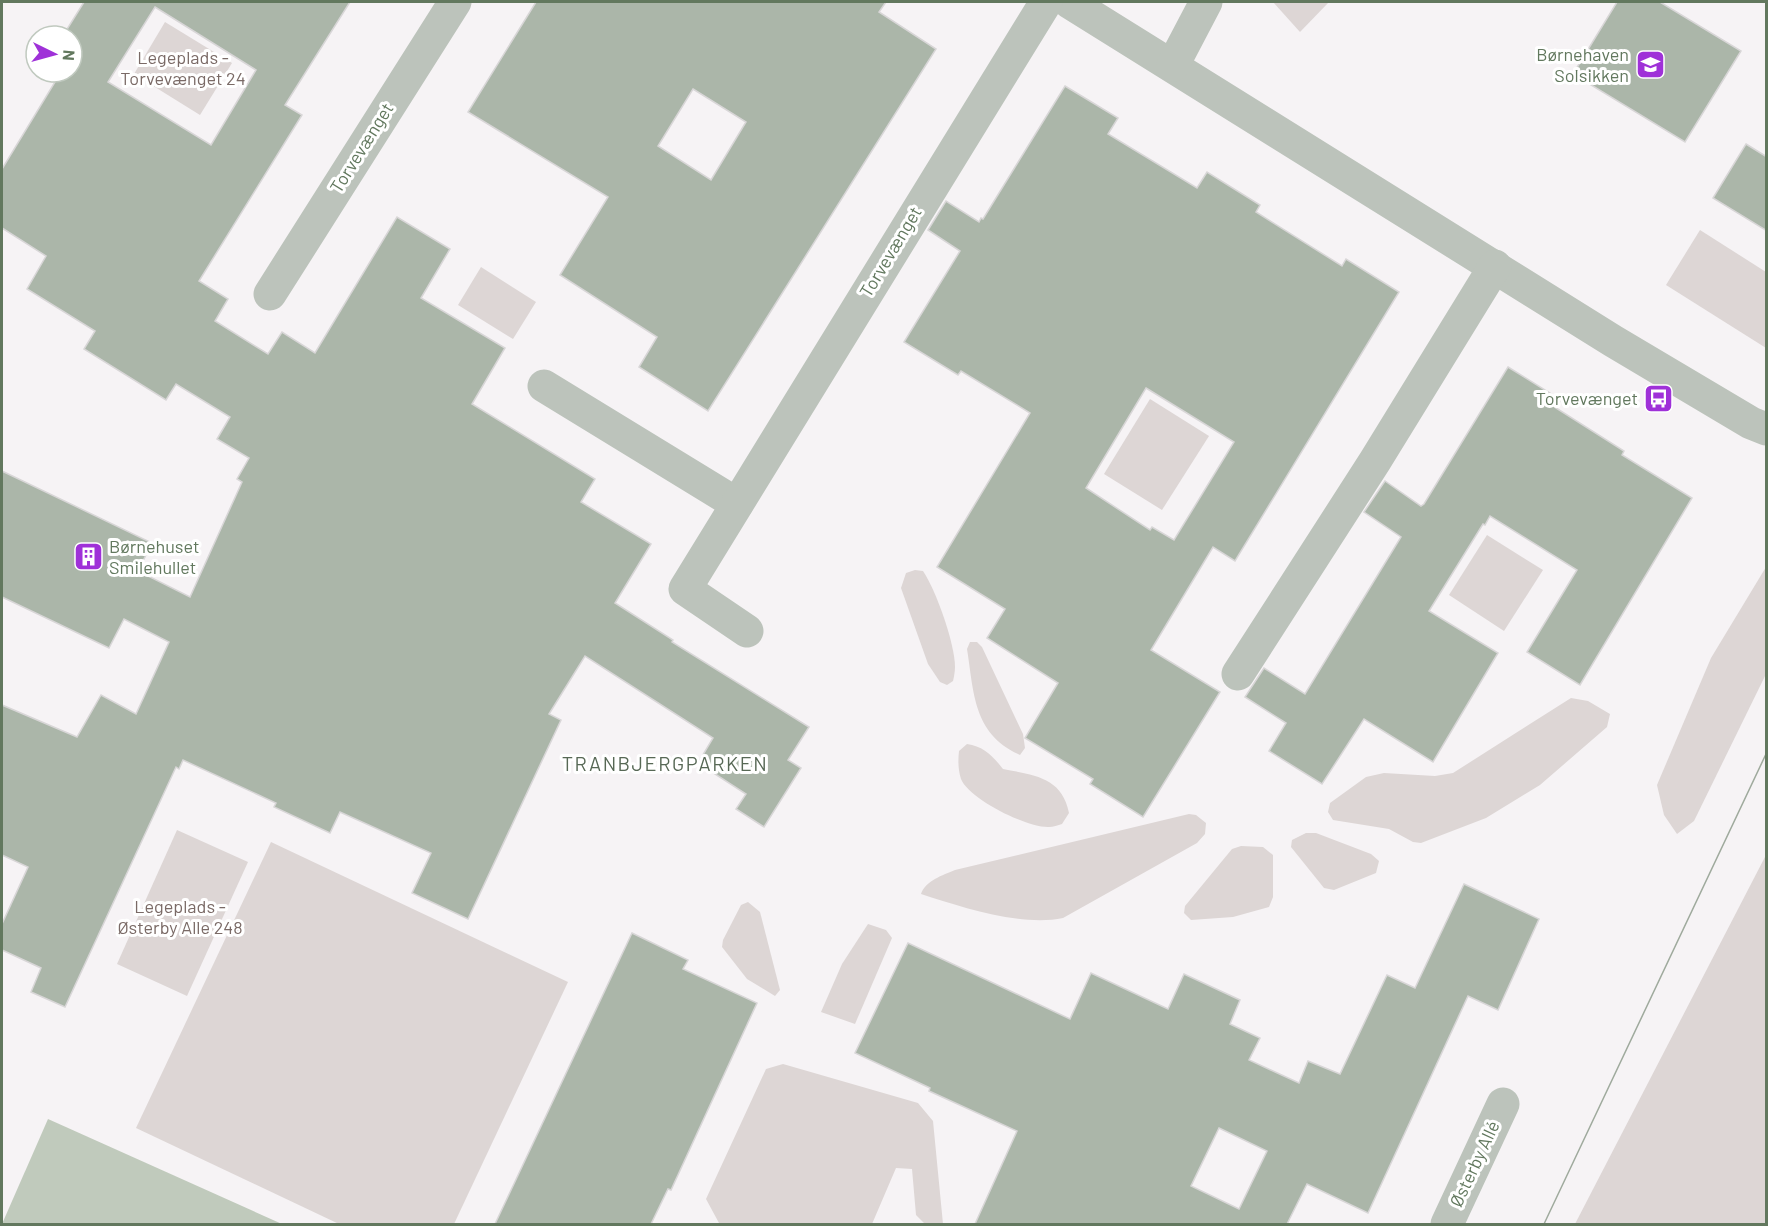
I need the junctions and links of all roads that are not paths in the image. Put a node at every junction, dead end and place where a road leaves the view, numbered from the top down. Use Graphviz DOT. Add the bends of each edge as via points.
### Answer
graph roads {
  1 [pos="455,2"];
  2 [pos="1046,2"];
  3 [pos="1069,2"];
  4 [pos="1206,2"];
  5 [pos="1173,65"];
  6 [pos="1495,266"];
  7 [pos="270,294"];
  8 [pos="544,386"];
  9 [pos="1767,429"];
  10 [pos="737,504"];
  11 [pos="747,631"];
  12 [pos="1238,674"];
  13 [pos="1503,1104"];
  14 [pos="1448,1224"];
  1 -- 7 [label="street, Torvevænget"];
  2 -- 10 [label="street, Torvevænget"];
  3 -- 5 [label="street"];
  4 -- 5 [label="street"];
  5 -- 6 [label="street"];
  6 -- 9 [label="street" via="1613,341"];
  6 -- 12 [label="street"];
  8 -- 10 [label="street"];
  10 -- 11 [label="street, Torvevænget" via="685,589"];
  13 -- 14 [label="street, Østerby Allé"];
}
